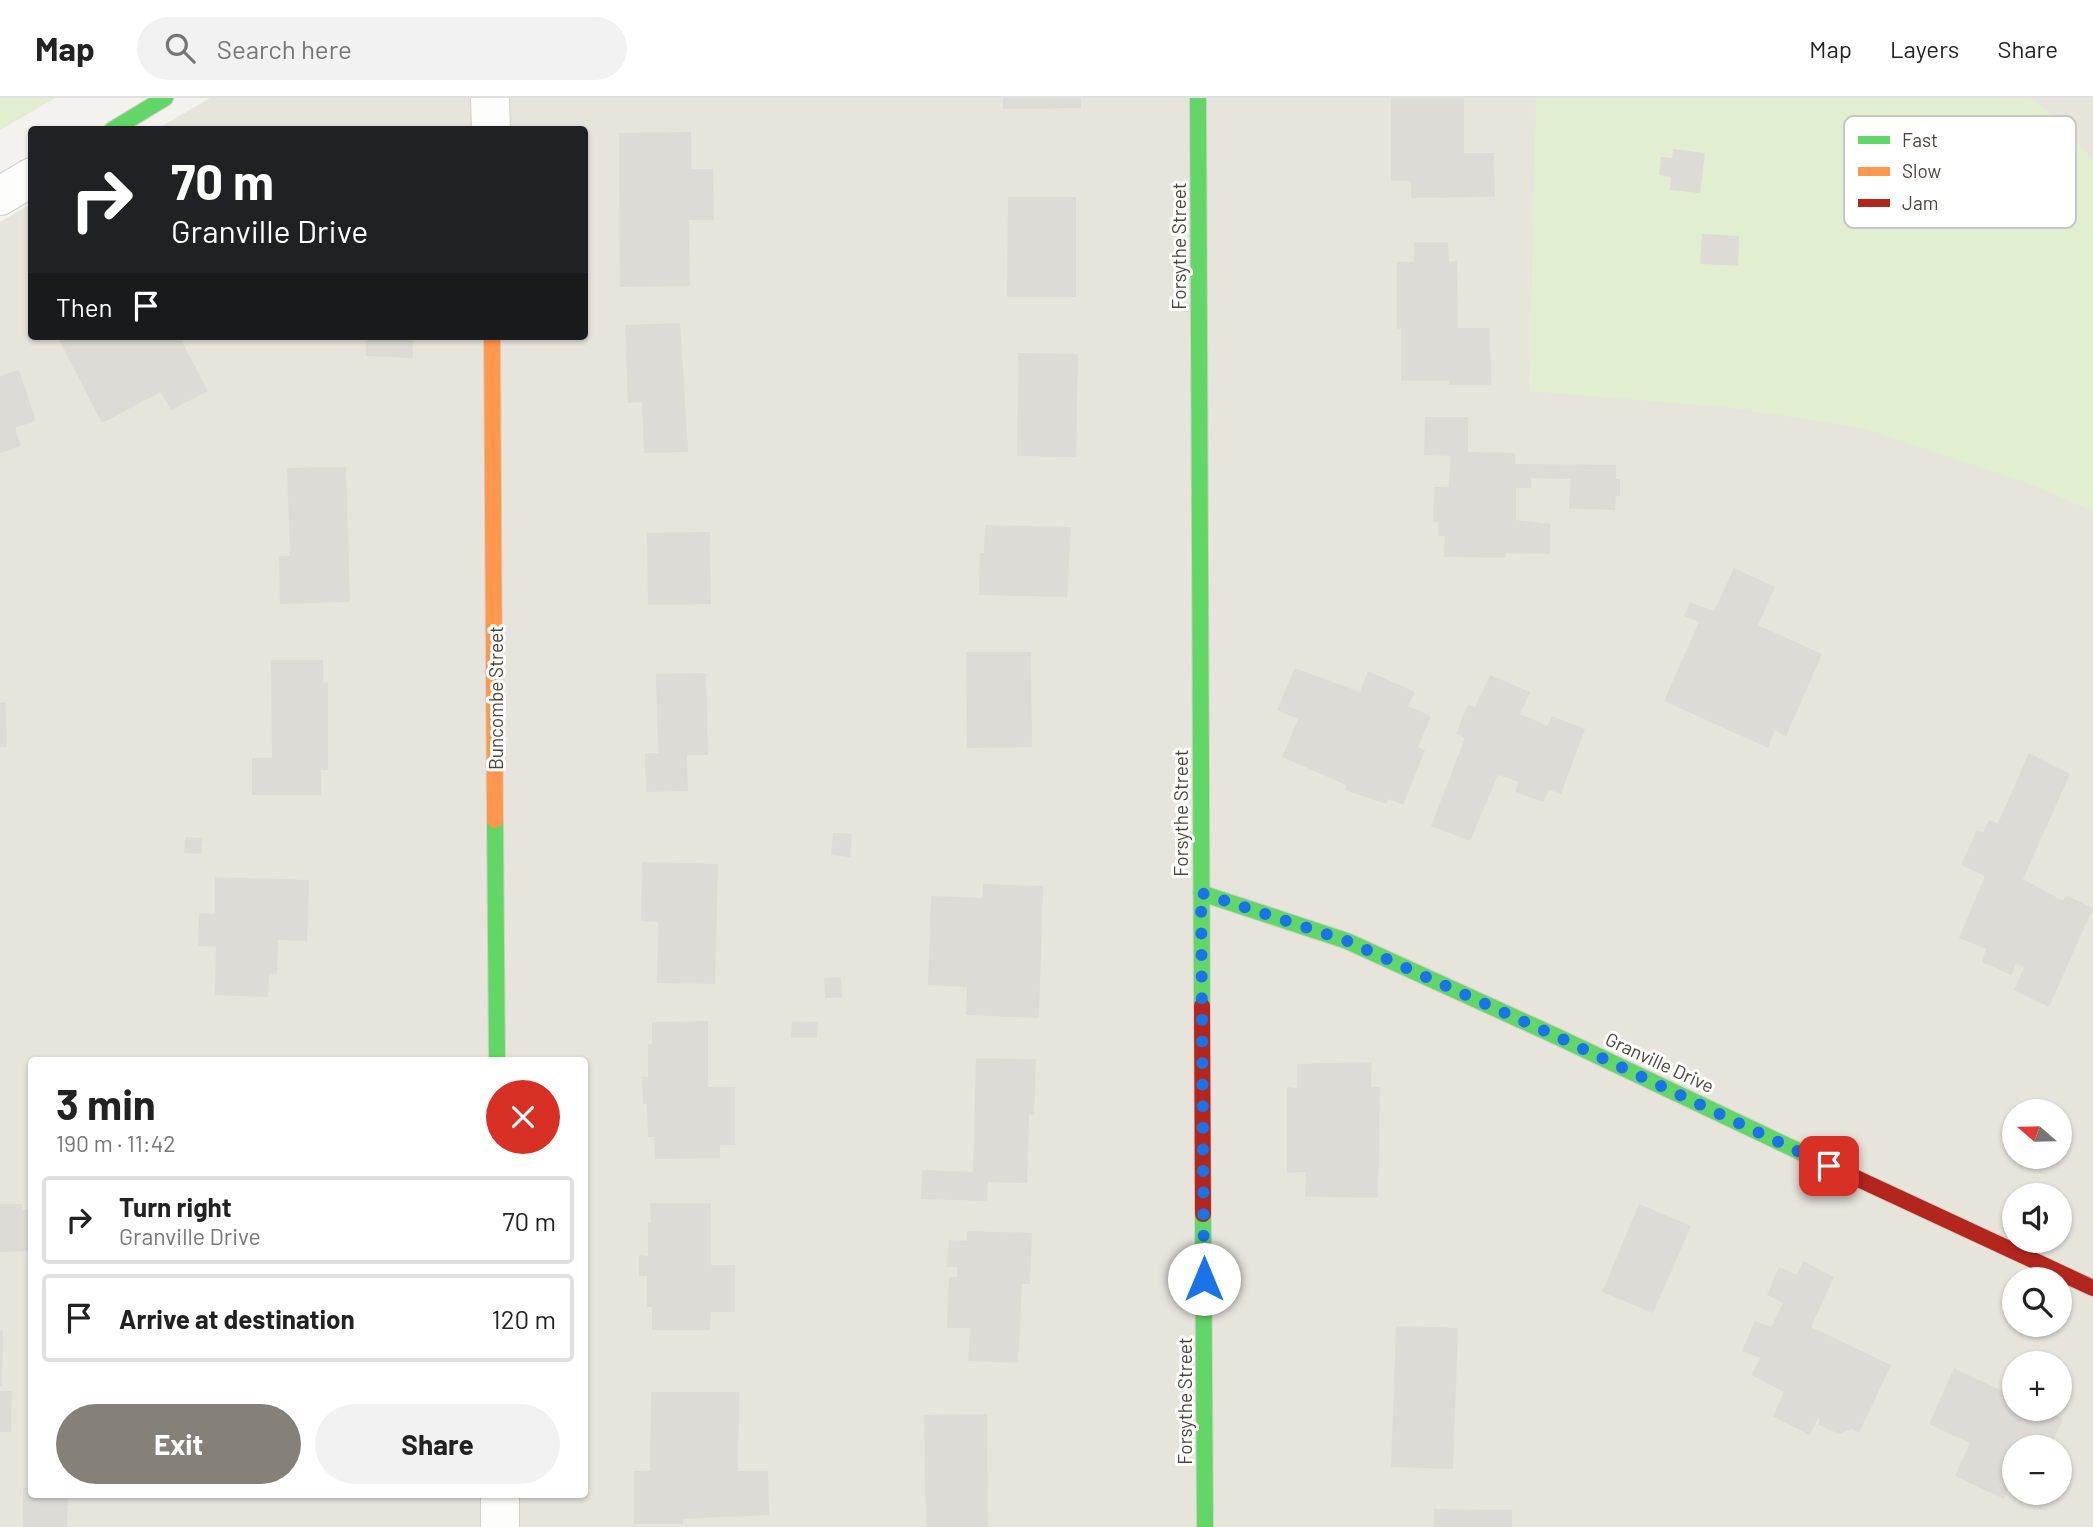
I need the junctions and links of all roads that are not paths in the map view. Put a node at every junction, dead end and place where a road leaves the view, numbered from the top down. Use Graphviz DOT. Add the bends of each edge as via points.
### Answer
graph roads {
  1 [pos="165,98"];
  2 [pos="490,98"];
  3 [pos="1198,98"];
  4 [pos="119,126"];
  5 [pos="491,126"];
  6 [pos="28,179"];
  7 [pos="0,196"];
  8 [pos="492,340"];
  9 [pos="1201,893"];
  10 [pos="497,1057"];
  11 [pos="2093,1288"];
  12 [pos="500,1498"];
  13 [pos="500,1527"];
  14 [pos="1205,1527"];
  1 -- 4 [label="street"];
  2 -- 5 [label="street"];
  3 -- 9 [label="street, Forsythe Street"];
  6 -- 7 [label="street"];
  8 -- 10 [label="street, Buncombe Street"];
  9 -- 11 [label="street, Granville Drive" via="1347,941"];
  9 -- 14 [label="street, Forsythe Street"];
  12 -- 13 [label="street"];
}
